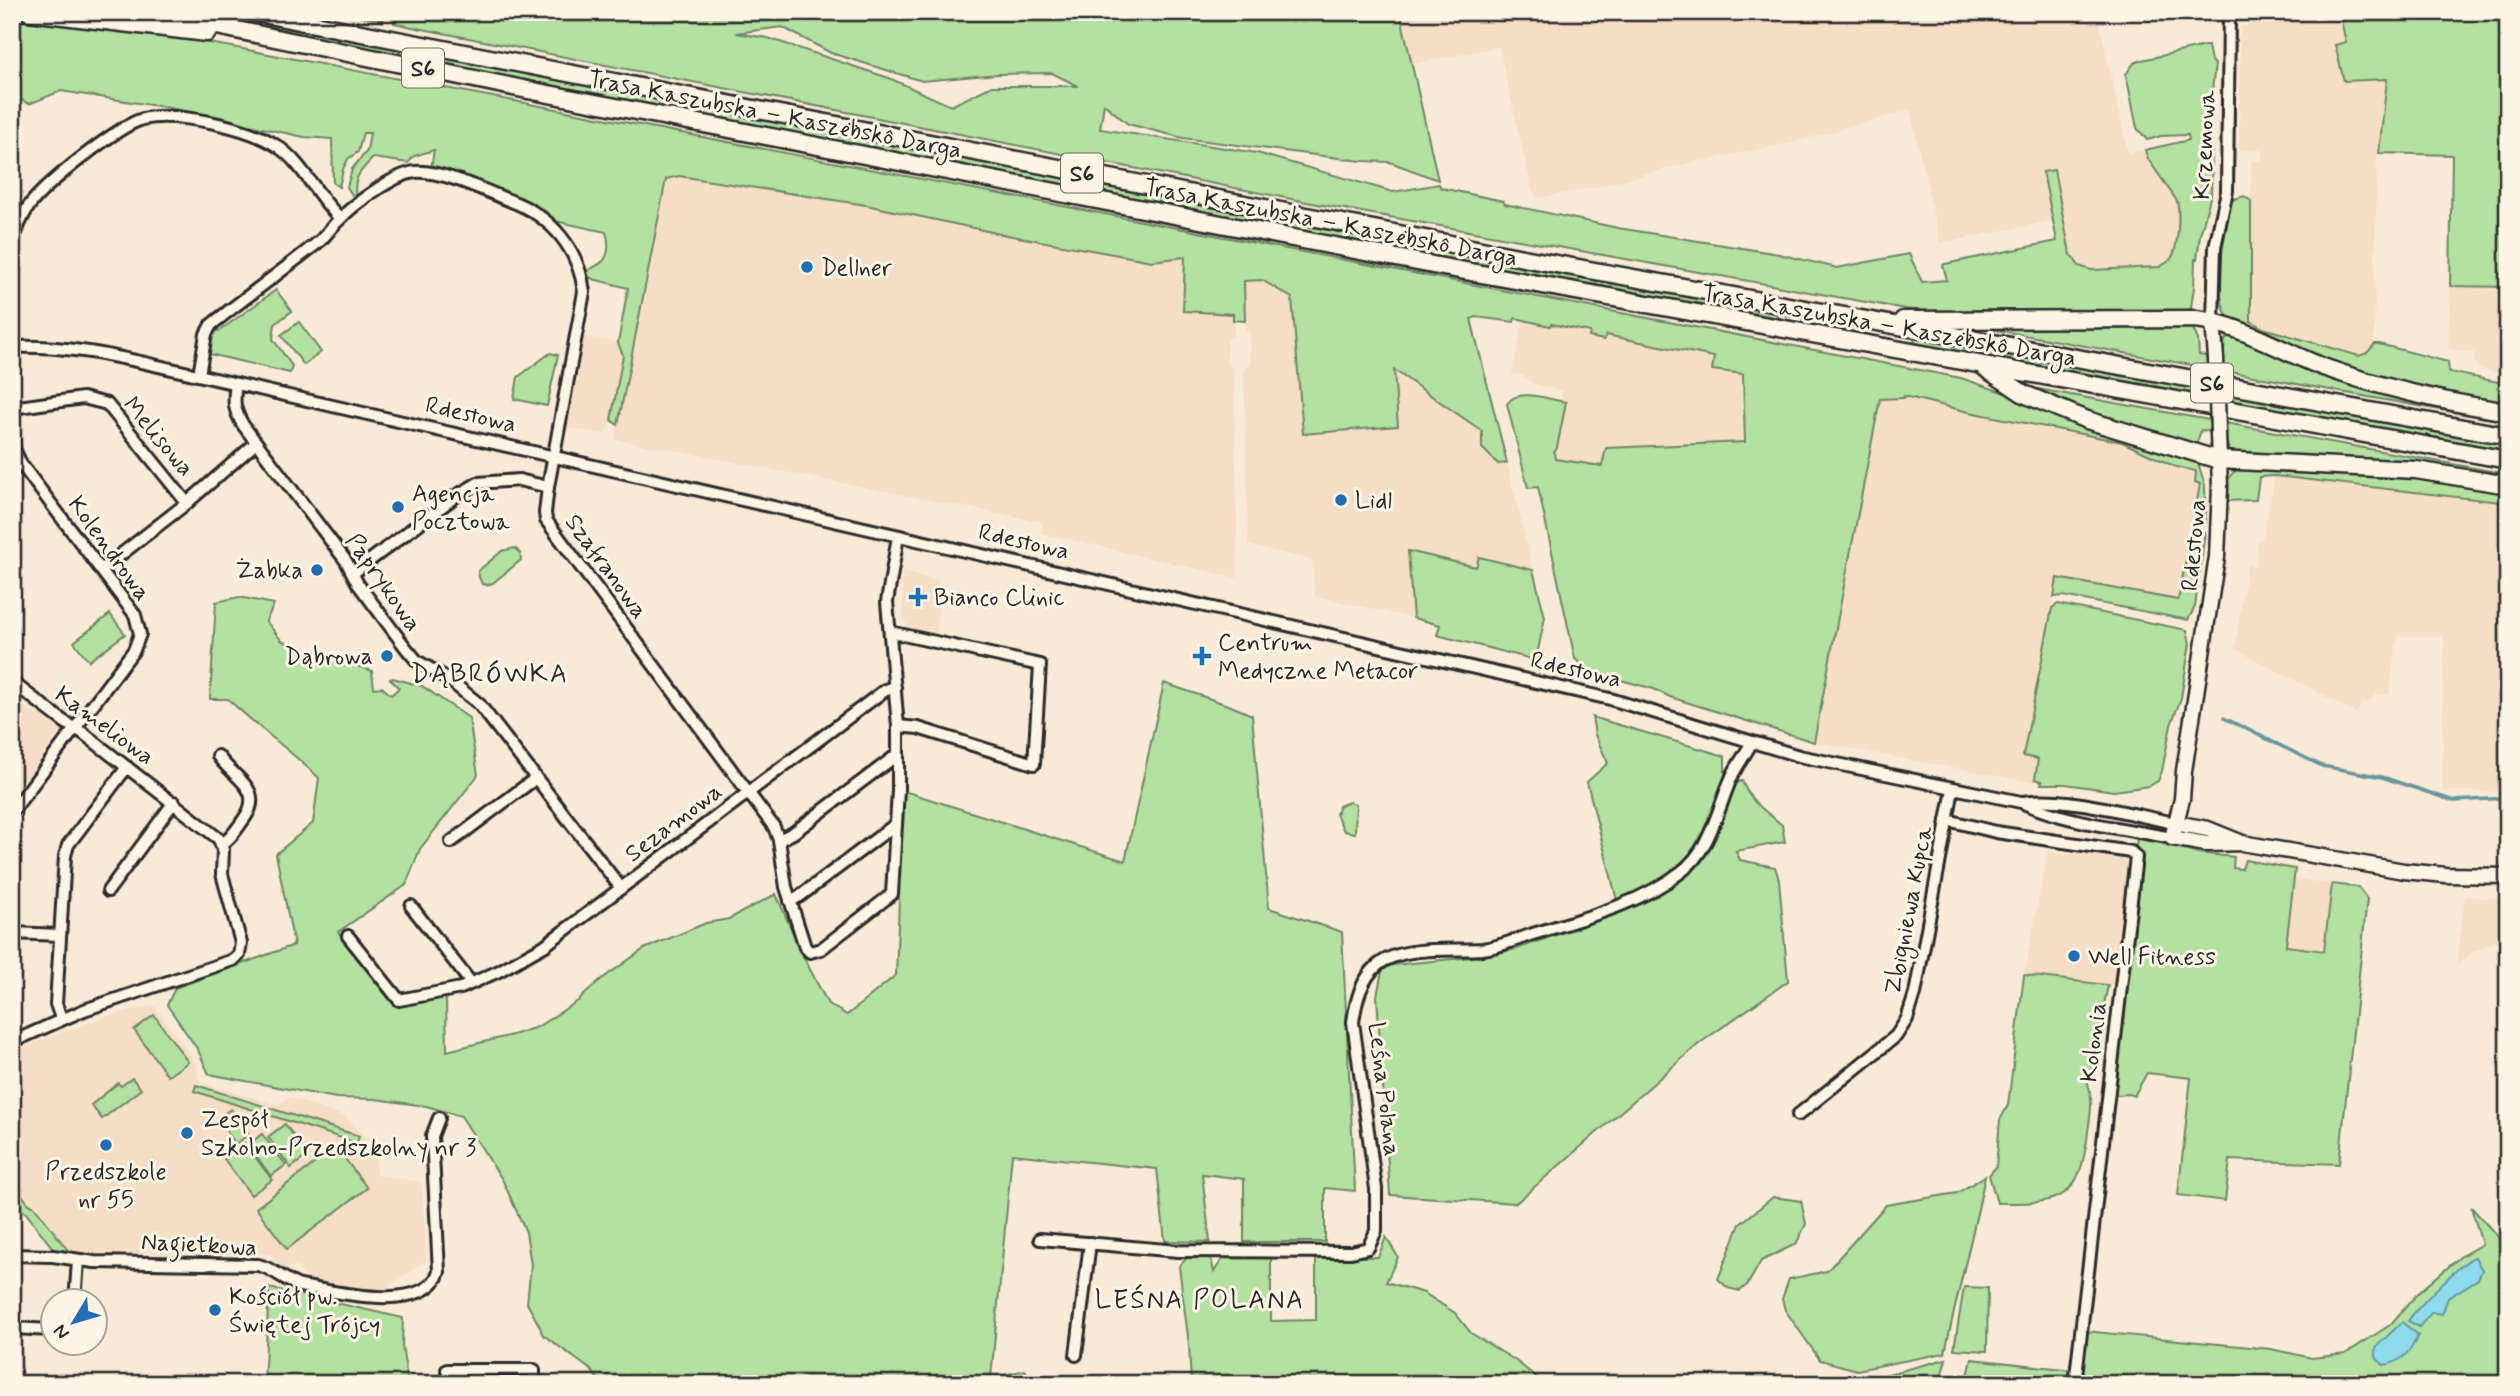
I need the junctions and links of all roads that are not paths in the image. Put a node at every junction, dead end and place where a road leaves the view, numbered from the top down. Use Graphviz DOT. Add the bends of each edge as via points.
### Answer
graph roads {
  1 [pos="29,12"];
  2 [pos="149,12"];
  3 [pos="253,12"];
  4 [pos="2229,12"];
  5 [pos="318,47"];
  6 [pos="341,218"];
  7 [pos="12,245"];
  8 [pos="1862,320"];
  9 [pos="2213,321"];
  10 [pos="12,347"];
  11 [pos="1980,365"];
  12 [pos="199,375"];
  13 [pos="236,384"];
  14 [pos="12,408"];
  15 [pos="2508,412"];
  16 [pos="12,434"];
  17 [pos="2508,436"];
  18 [pos="256,443"];
  19 [pos="555,457"];
  20 [pos="2219,460"];
  21 [pos="2508,460"];
  22 [pos="17,467"];
  23 [pos="2508,485"];
  24 [pos="548,487"];
  25 [pos="187,503"];
  26 [pos="898,536"];
  27 [pos="102,569"];
  28 [pos="353,573"];
  29 [pos="890,632"];
  30 [pos="12,682"];
  31 [pos="895,687"];
  32 [pos="898,726"];
  33 [pos="75,728"];
  34 [pos="1752,742"];
  35 [pos="897,755"];
  36 [pos="218,757"];
  37 [pos="127,768"];
  38 [pos="536,778"];
  39 [pos="1953,789"];
  40 [pos="748,791"];
  41 [pos="174,802"];
  42 [pos="2021,802"];
  43 [pos="12,812"];
  44 [pos="1947,820"];
  45 [pos="2175,823"];
  46 [pos="896,824"];
  47 [pos="2172,838"];
  48 [pos="779,840"];
  49 [pos="451,842"];
  50 [pos="2242,843"];
  51 [pos="223,847"];
  52 [pos="2508,876"];
  53 [pos="621,888"];
  54 [pos="108,891"];
  55 [pos="790,901"];
  56 [pos="411,906"];
  57 [pos="12,933"];
  58 [pos="60,935"];
  59 [pos="348,936"];
  60 [pos="471,983"];
  61 [pos="61,1018"];
  62 [pos="12,1042"];
  63 [pos="1798,1115"];
  64 [pos="439,1118"];
  65 [pos="1040,1239"];
  66 [pos="1090,1243"];
  67 [pos="12,1255"];
  68 [pos="78,1261"];
  69 [pos="76,1288"];
  70 [pos="12,1328"];
  71 [pos="38,1329"];
  72 [pos="1076,1355"];
  73 [pos="447,1370"];
  74 [pos="534,1384"];
  75 [pos="2075,1384"];
  1 -- 5 [label="highway"];
  2 -- 5 [label="highway, Trasa Kaszubska – Kaszëbskô Darga / S6"];
  3 -- 8 [label="highway, Trasa Kaszubska – Kaszëbskô Darga / S6"];
  4 -- 9 [label="street, Krzemowa" via="2227,191 2215,247"];
  5 -- 11 [label="highway, Trasa Kaszubska – Kaszëbskô Darga / S6" via="1471,272"];
  6 -- 7 [label="street" via="279,146 245,131 159,116 128,125 54,180 29,207"];
  6 -- 12 [label="street, Szafranowa" via="324,237 211,325"];
  6 -- 19 [label="street, Szafranowa" via="393,181 426,172 524,206 554,228 573,255 584,292"];
  8 -- 9 [label="highway"];
  8 -- 17 [label="highway, Trasa Kaszubska – Kaszëbskô Darga / S6"];
  9 -- 15 [label="highway" via="2378,386"];
  9 -- 20 [label="main road, Rdestowa, bridge"];
  10 -- 12 [label="street, Rdestowa" via="101,353"];
  11 -- 20 [label="highway" via="2024,394 2075,415"];
  11 -- 21 [label="highway, Trasa Kaszubska – Kaszëbskô Darga / S6"];
  12 -- 13 [label="street, Rdestowa"];
  13 -- 18 [label="street, Paprykowa" via="234,410"];
  13 -- 19 [label="street, Rdestowa"];
  14 -- 25 [label="street, Melisowa" via="83,398 107,404"];
  16 -- 22 [label="street, Kolendrowa"];
  18 -- 25 [label="street"];
  18 -- 28 [label="street, Paprykowa"];
  19 -- 24 [label="street, Szafranowa"];
  19 -- 26 [label="street, Rdestowa"];
  20 -- 23 [label="highway" via="2416,470"];
  20 -- 45 [label="main road, Rdestowa" via="2217,557 2184,771 2176,791"];
  22 -- 27 [label="street, Kolendrowa"];
  24 -- 28 [label="street" via="519,480 478,483"];
  24 -- 40 [label="street, Szafranowa" via="545,513 551,529"];
  25 -- 27 [label="street"];
  26 -- 29 [label="street, Szafranowa" via="887,602"];
  26 -- 34 [label="street, Rdestowa" via="1610,699"];
  27 -- 33 [label="street, Kolendrowa" via="135,615 139,642"];
  28 -- 38 [label="street, Paprykowa" via="405,648 476,701"];
  29 -- 31 [label="street, Szafranowa"];
  29 -- 32 [label="street" via="1040,664 1034,764"];
  30 -- 33 [label="street, Kameliowa"];
  31 -- 32 [label="street, Szafranowa"];
  31 -- 40 [label="street, Sezamowa"];
  32 -- 35 [label="street, Szafranowa"];
  33 -- 37 [label="street, Kameliowa"];
  33 -- 43 [label="street, Kolendrowa"];
  34 -- 39 [label="street, Rdestowa"];
  34 -- 66 [label="street, Leśna Polana" via="1699,853 1682,872 1631,902 1518,940 1390,957 1369,975 1356,998 1353,1022 1376,1189 1376,1231 1368,1248 1351,1252 1178,1251"];
  35 -- 46 [label="street, Szafranowa"];
  35 -- 48 [label="street"];
  36 -- 51 [label="street" via="246,783 252,805"];
  37 -- 41 [label="street, Kameliowa"];
  37 -- 58 [label="street" via="68,845"];
  38 -- 49 [label="street"];
  38 -- 53 [label="street, Paprykowa"];
  39 -- 42 [label="street, Rdestowa"];
  39 -- 44 [label="street, Zbigniewa Kupca"];
  40 -- 48 [label="street, Szafranowa"];
  40 -- 53 [label="street, Sezamowa"];
  41 -- 51 [label="street, Kameliowa" via="212,832"];
  41 -- 54 [label="street"];
  42 -- 45 [label="street, Rdestowa" via="2077,804"];
  42 -- 47 [label="street, Rdestowa" via="2092,823"];
  44 -- 63 [label="street, Zbigniewa Kupca" via="1907,1019 1887,1045"];
  44 -- 75 [label="street, Kolonia" via="2131,852 2136,857"];
  45 -- 47 [label="main road, Rdestowa"];
  45 -- 50 [label="main road, Rdestowa" via="2208,829"];
  46 -- 55 [label="street"];
  46 -- 55 [label="street, Szafranowa" via="892,894 821,949 810,952 806,947"];
  47 -- 50 [label="main road, Rdestowa" via="2206,844"];
  48 -- 55 [label="street, Szafranowa"];
  50 -- 52 [label="main road, Rdestowa" via="2391,870"];
  51 -- 61 [label="street" via="222,874 242,943 239,955"];
  53 -- 60 [label="street, Sezamowa" via="544,946"];
  56 -- 60 [label="street"];
  57 -- 58 [label="street"];
  58 -- 61 [label="street" via="56,1004"];
  59 -- 60 [label="street, Sezamowa" via="399,1000"];
  61 -- 62 [label="street"];
  64 -- 68 [label="street, Nagietkowa" via="432,1136 439,1272 433,1283 419,1290 387,1299 300,1286 258,1265"];
  65 -- 66 [label="street, Leśna Polana"];
  66 -- 72 [label="street"];
  67 -- 68 [label="street"];
  68 -- 69 [label="street"];
  70 -- 71 [label="street"];
  73 -- 74 [label="street" via="534,1370"];
}
